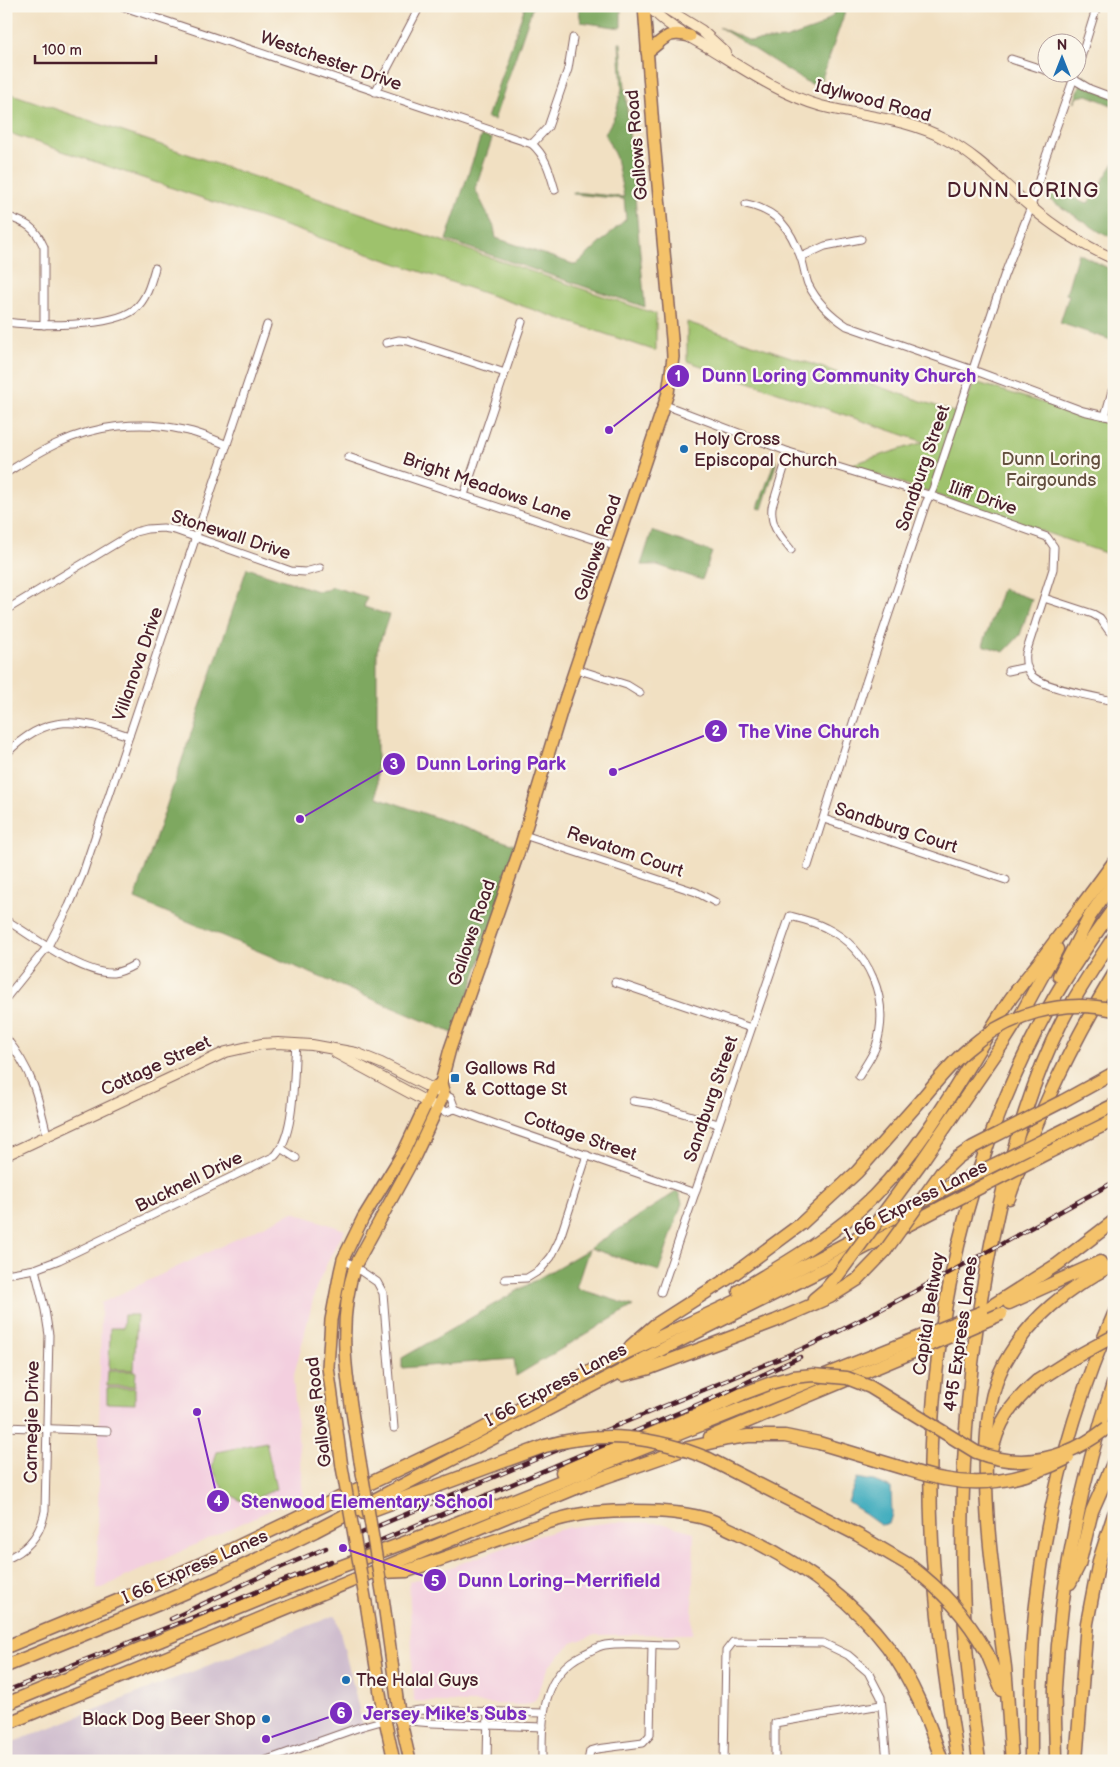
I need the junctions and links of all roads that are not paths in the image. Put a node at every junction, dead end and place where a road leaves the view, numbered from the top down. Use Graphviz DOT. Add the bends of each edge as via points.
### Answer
graph roads {
  1 [pos="121,6"];
  2 [pos="420,6"];
  3 [pos="644,6"];
  4 [pos="649,6"];
  5 [pos="662,6"];
  6 [pos="1098,6"];
  7 [pos="690,36"];
  8 [pos="1088,36"];
  9 [pos="572,38"];
  10 [pos="647,52"];
  11 [pos="1011,59"];
  12 [pos="742,68"];
  13 [pos="1038,68"];
  14 [pos="1073,82"];
  15 [pos="1080,82"];
  16 [pos="375,92"];
  17 [pos="1114,98"];
  18 [pos="532,144"];
  19 [pos="555,190"];
  20 [pos="746,204"];
  21 [pos="1031,208"];
  22 [pos="6,216"];
  23 [pos="860,239"];
  24 [pos="801,257"];
  25 [pos="1114,258"];
  26 [pos="155,268"];
  27 [pos="6,322"];
  28 [pos="522,322"];
  29 [pos="44,325"];
  30 [pos="267,325"];
  31 [pos="386,343"];
  32 [pos="973,370"];
  33 [pos="505,373"];
  34 [pos="1112,391"];
  35 [pos="665,405"];
  36 [pos="1105,416"];
  37 [pos="1114,418"];
  38 [pos="227,445"];
  39 [pos="790,452"];
  40 [pos="348,457"];
  41 [pos="6,473"];
  42 [pos="464,495"];
  43 [pos="929,495"];
  44 [pos="196,536"];
  45 [pos="617,547"];
  46 [pos="791,550"];
  47 [pos="320,568"];
  48 [pos="1044,598"];
  49 [pos="6,610"];
  50 [pos="1109,631"];
  51 [pos="1027,667"];
  52 [pos="576,669"];
  53 [pos="1008,671"];
  54 [pos="640,693"];
  55 [pos="1114,701"];
  56 [pos="129,736"];
  57 [pos="6,754"];
  58 [pos="824,819"];
  59 [pos="524,835"];
  60 [pos="1114,862"];
  61 [pos="808,866"];
  62 [pos="1006,880"];
  63 [pos="1114,881"];
  64 [pos="715,902"];
  65 [pos="1083,904"];
  66 [pos="1114,908"];
  67 [pos="6,920"];
  68 [pos="1114,937"];
  69 [pos="48,946"];
  70 [pos="134,965"];
  71 [pos="1114,974"];
  72 [pos="615,982"];
  73 [pos="6,998"];
  74 [pos="1114,1010"];
  75 [pos="751,1028"];
  76 [pos="6,1038"];
  77 [pos="296,1044"];
  78 [pos="329,1049"];
  79 [pos="1026,1052"];
  80 [pos="1114,1073"];
  81 [pos="859,1076"];
  82 [pos="439,1089"];
  83 [pos="1114,1095"];
  84 [pos="633,1101"];
  85 [pos="427,1102"];
  86 [pos="1114,1105"];
  87 [pos="438,1108"];
  88 [pos="455,1109"];
  89 [pos="1114,1120"];
  90 [pos="718,1124"];
  91 [pos="1072,1126"];
  92 [pos="47,1136"];
  93 [pos="282,1149"];
  94 [pos="6,1155"];
  95 [pos="587,1155"];
  96 [pos="296,1158"];
  97 [pos="695,1193"];
  98 [pos="1114,1220"];
  99 [pos="1114,1256"];
  100 [pos="343,1259"];
  101 [pos="1114,1263"];
  102 [pos="987,1265"];
  103 [pos="354,1266"];
  104 [pos="35,1269"];
  105 [pos="6,1274"];
  106 [pos="505,1279"];
  107 [pos="661,1292"];
  108 [pos="1002,1307"];
  109 [pos="712,1313"];
  110 [pos="1114,1314"];
  111 [pos="774,1320"];
  112 [pos="1114,1336"];
  113 [pos="925,1341"];
  114 [pos="621,1355"];
  115 [pos="606,1379"];
  116 [pos="1114,1381"];
  117 [pos="1110,1424"];
  118 [pos="6,1427"];
  119 [pos="394,1428"];
  120 [pos="47,1429"];
  121 [pos="107,1431"];
  122 [pos="655,1460"];
  123 [pos="1114,1461"];
  124 [pos="986,1494"];
  125 [pos="1114,1514"];
  126 [pos="449,1526"];
  127 [pos="315,1531"];
  128 [pos="6,1559"];
  129 [pos="369,1573"];
  130 [pos="1065,1594"];
  131 [pos="652,1645"];
  132 [pos="674,1645"];
  133 [pos="6,1647"];
  134 [pos="6,1666"];
  135 [pos="6,1704"];
  136 [pos="881,1706"];
  137 [pos="488,1711"];
  138 [pos="544,1713"];
  139 [pos="400,1716"];
  140 [pos="385,1720"];
  141 [pos="6,1724"];
  142 [pos="488,1725"];
  143 [pos="543,1727"];
  144 [pos="1010,1742"];
  145 [pos="264,1761"];
  146 [pos="394,1761"];
  147 [pos="410,1761"];
  148 [pos="487,1761"];
  149 [pos="542,1761"];
  150 [pos="588,1761"];
  151 [pos="724,1761"];
  152 [pos="775,1761"];
  153 [pos="887,1761"];
  154 [pos="942,1761"];
  155 [pos="958,1761"];
  156 [pos="979,1761"];
  157 [pos="1012,1761"];
  158 [pos="1031,1761"];
  159 [pos="1056,1761"];
  160 [pos="1076,1761"];
  1 -- 16 [label="street, Westchester Drive"];
  2 -- 16 [label="street"];
  3 -- 10 [label="main road, Gallows Road"];
  4 -- 7 [label="main road, Idylwood Road" via="657,16"];
  5 -- 12 [label="main road, Idylwood Road" via="701,30"];
  6 -- 8 [label="street"];
  7 -- 10 [label="main road" via="668,35"];
  7 -- 12 [label="main road, Idylwood Road"];
  9 -- 18 [label="street" via="568,70 548,127"];
  10 -- 35 [label="main road, Gallows Road" via="673,357"];
  11 -- 13 [label="street"];
  12 -- 21 [label="main road, Idylwood Road" via="777,88 819,105 910,125 945,139 979,161"];
  14 -- 21 [label="street, Sandburg Street"];
  15 -- 17 [label="street"];
  16 -- 18 [label="street, Westchester Drive"];
  18 -- 19 [label="street" via="540,151 549,169"];
  20 -- 24 [label="street" via="778,217"];
  21 -- 25 [label="main road, Idylwood Road" via="1062,232"];
  21 -- 32 [label="street, Sandburg Street"];
  22 -- 29 [label="street" via="32,228 44,247"];
  23 -- 24 [label="street" via="825,246"];
  24 -- 32 [label="street" via="808,283 831,316 847,326"];
  26 -- 29 [label="street" via="144,298 127,314 108,320"];
  27 -- 29 [label="street"];
  28 -- 33 [label="street"];
  30 -- 38 [label="street, Villanova Drive"];
  31 -- 33 [label="street" via="408,341"];
  32 -- 36 [label="street" via="1083,411"];
  32 -- 43 [label="street, Sandburg Street"];
  33 -- 42 [label="street"];
  34 -- 36 [label="street"];
  35 -- 39 [label="street, Iliff Drive"];
  35 -- 45 [label="main road, Gallows Road"];
  36 -- 37 [label="street"];
  38 -- 41 [label="street" via="182,429 153,425 121,426 91,431 54,444"];
  38 -- 44 [label="street, Villanova Drive"];
  39 -- 43 [label="street, Iliff Drive"];
  39 -- 46 [label="street" via="771,515 776,532"];
  40 -- 42 [label="street, Bright Meadows Lane"];
  42 -- 45 [label="street, Bright Meadows Lane"];
  43 -- 48 [label="street, Iliff Drive" via="1042,534 1051,542 1055,554"];
  43 -- 58 [label="street, Sandburg Street"];
  44 -- 47 [label="street, Stonewall Drive" via="291,571"];
  44 -- 49 [label="street, Stonewall Drive" via="163,528 135,532"];
  44 -- 56 [label="street, Villanova Drive"];
  45 -- 52 [label="main road, Gallows Road"];
  48 -- 50 [label="street" via="1093,614"];
  48 -- 51 [label="street" via="1026,653"];
  51 -- 53 [label="street"];
  51 -- 55 [label="street" via="1041,683"];
  52 -- 54 [label="street" via="627,685"];
  52 -- 59 [label="main road, Gallows Road"];
  56 -- 57 [label="street" via="92,724 56,724 32,732"];
  56 -- 69 [label="street, Villanova Drive" via="83,873"];
  58 -- 61 [label="street, Sandburg Court"];
  58 -- 62 [label="street, Sandburg Court"];
  59 -- 64 [label="street, Revatom Court" via="696,892"];
  59 -- 82 [label="main road, Gallows Road"];
  60 -- 65 [label="highway"];
  63 -- 79 [label="highway" via="1090,916"];
  65 -- 109 [label="highway" via="1009,1002 935,1119 887,1182 838,1228 732,1295"];
  65 -- 111 [label="highway, bridge" via="1022,1013 922,1161 838,1276 815,1298"];
  66 -- 79 [label="highway, Capital Beltway" via="1068,975"];
  67 -- 69 [label="street"];
  68 -- 102 [label="highway, 495 Express Lanes" via="1062,1021 1029,1099 1004,1184"];
  69 -- 70 [label="street" via="78,964 103,972 120,972"];
  69 -- 73 [label="street, Villanova Drive"];
  71 -- 102 [label="highway" via="1074,1043 1036,1126"];
  72 -- 75 [label="street"];
  74 -- 114 [label="highway, bridge" via="1088,1006 1060,1007 1006,1023 987,1034 968,1049 858,1172 815,1212 727,1279 655,1325"];
  75 -- 81 [label="street, Sandburg Street" via="790,916 812,922 838,934 858,952 873,977 880,1005 879,1033 871,1058"];
  75 -- 90 [label="street, Sandburg Street"];
  76 -- 92 [label="street" via="32,1078"];
  77 -- 78 [label="main road, Cottage Street"];
  77 -- 92 [label="main road, Cottage Street" via="261,1044 226,1052"];
  77 -- 93 [label="street" via="289,1124"];
  78 -- 82 [label="main road, Cottage Street" via="356,1053"];
  78 -- 85 [label="main road, Cottage Street"];
  79 -- 155 [label="highway, Capital Beltway" via="994,1127 966,1216 950,1284 933,1414 931,1506 936,1602"];
  80 -- 111 [label="highway, bridge" via="956,1158 941,1173 867,1271 830,1297"];
  82 -- 85 [label="main road, Gallows Road"];
  82 -- 87 [label="main road, Gallows Road"];
  82 -- 88 [label="street, Cottage Street" via="451,1098"];
  83 -- 91 [label="highway"];
  84 -- 90 [label="street"];
  85 -- 87 [label="main road, Cottage Street"];
  85 -- 100 [label="main road, Gallows Road" via="404,1151 363,1218"];
  86 -- 91 [label="highway"];
  87 -- 88 [label="street, Cottage Street" via="446,1112"];
  87 -- 103 [label="main road, Gallows Road"];
  88 -- 95 [label="street, Cottage Street"];
  89 -- 115 [label="highway, I 66 Express Lanes, bridge"];
  90 -- 97 [label="street, Sandburg Street"];
  91 -- 109 [label="highway, bridge" via="945,1189"];
  92 -- 94 [label="main road, Cottage Street"];
  93 -- 96 [label="street"];
  93 -- 104 [label="street, Bucknell Drive" via="268,1161"];
  95 -- 97 [label="street, Cottage Street"];
  95 -- 106 [label="street" via="552,1257 527,1278"];
  97 -- 107 [label="street, Sandburg Street"];
  98 -- 108 [label="highway"];
  99 -- 108 [label="highway"];
  100 -- 103 [label="street"];
  100 -- 140 [label="main road, Gallows Road, bridge" via="331,1320 328,1367"];
  101 -- 108 [label="highway"];
  101 -- 124 [label="highway" via="1076,1286 1035,1319 1004,1365 988,1416"];
  102 -- 156 [label="highway, 495 Express Lanes" via="976,1327 963,1462 966,1646"];
  103 -- 119 [label="street" via="377,1282 383,1293"];
  103 -- 139 [label="main road, Gallows Road, bridge" via="344,1335 346,1370"];
  104 -- 105 [label="street, Bucknell Drive"];
  104 -- 120 [label="street, Carnegie Drive" via="48,1328"];
  108 -- 113 [label="highway, bridge"];
  108 -- 113 [label="highway, bridge" via="982,1312"];
  109 -- 114 [label="highway"];
  110 -- 158 [label="highway" via="1079,1404 1056,1486 1046,1538 1033,1640"];
  111 -- 115 [label="highway" via="650,1368"];
  112 -- 124 [label="highway, bridge" via="1037,1381 1011,1407 1000,1425 992,1449"];
  113 -- 122 [label="highway"];
  113 -- 126 [label="highway"];
  114 -- 133 [label="highway" via="473,1434 214,1558"];
  115 -- 127 [label="highway, I 66 Express Lanes"];
  116 -- 130 [label="highway" via="1082,1492"];
  117 -- 122 [label="highway, bridge" via="1070,1457 1036,1473 996,1482 943,1479 819,1443 766,1436 706,1443"];
  117 -- 126 [label="highway, bridge" via="1090,1440 1057,1455 1013,1462 976,1452 861,1383 819,1375 793,1377 742,1394 483,1506"];
  118 -- 120 [label="street"];
  120 -- 121 [label="street"];
  120 -- 128 [label="street, Carnegie Drive" via="43,1524 26,1548"];
  122 -- 129 [label="highway" via="588,1483"];
  123 -- 130 [label="highway" via="1092,1511 1079,1565"];
  124 -- 144 [label="highway"];
  125 -- 160 [label="highway" via="1099,1561 1088,1616"];
  126 -- 135 [label="highway"];
  127 -- 134 [label="highway, I 66 Express Lanes" via="221,1577"];
  127 -- 144 [label="highway, bridge" via="545,1446 574,1439 616,1436 666,1444 709,1459 858,1535 909,1565 945,1595 987,1653 1001,1688"];
  129 -- 141 [label="highway"];
  129 -- 154 [label="highway" via="407,1570 560,1518 590,1513 646,1512 708,1519 795,1565 826,1586 869,1624 913,1688"];
  130 -- 159 [label="highway" via="1055,1689"];
  131 -- 132 [label="street"];
  131 -- 138 [label="street" via="607,1645 573,1659 552,1682"];
  131 -- 150 [label="street" via="648,1739 642,1743 590,1751"];
  136 -- 151 [label="street" via="868,1672 848,1655 823,1643 734,1642 726,1651"];
  136 -- 152 [label="street" via="775,1723"];
  136 -- 153 [label="street"];
  137 -- 138 [label="street"];
  137 -- 139 [label="street" via="420,1710"];
  137 -- 142 [label="street"];
  138 -- 143 [label="street"];
  139 -- 140 [label="street"];
  139 -- 142 [label="street" via="432,1723"];
  139 -- 147 [label="main road, Gallows Road"];
  140 -- 145 [label="street"];
  140 -- 146 [label="main road, Gallows Road"];
  142 -- 143 [label="street"];
  142 -- 148 [label="street"];
  143 -- 149 [label="street"];
  144 -- 157 [label="highway"];
}
